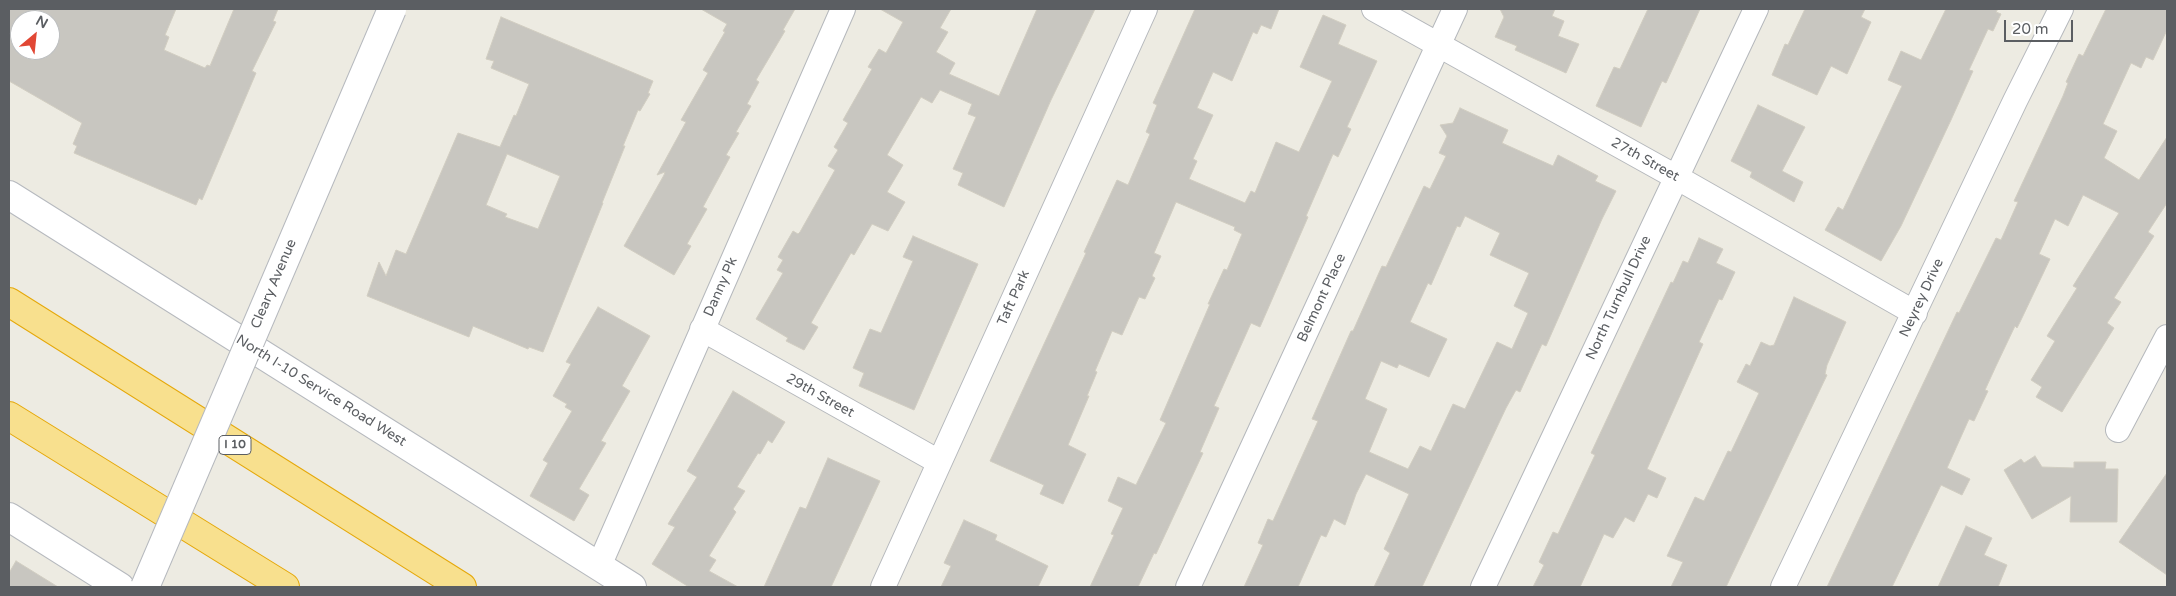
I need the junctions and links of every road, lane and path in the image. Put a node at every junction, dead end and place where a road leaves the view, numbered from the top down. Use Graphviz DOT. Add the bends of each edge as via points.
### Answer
graph roads {
  1 [pos="392,9"];
  2 [pos="843,9"];
  3 [pos="1145,9"];
  4 [pos="1374,9"];
  5 [pos="1455,9"];
  6 [pos="1756,9"];
  7 [pos="2061,9"];
  8 [pos="1438,46"];
  9 [pos="1676,177"];
  10 [pos="9,195"];
  11 [pos="9,302"];
  12 [pos="1915,313"];
  13 [pos="702,329"];
  14 [pos="2167,337"];
  15 [pos="9,416"];
  16 [pos="2118,430"];
  17 [pos="939,462"];
  18 [pos="9,517"];
  19 [pos="599,566"];
  20 [pos="120,587"];
  21 [pos="145,587"];
  22 [pos="285,587"];
  23 [pos="462,587"];
  24 [pos="632,587"];
  25 [pos="883,587"];
  26 [pos="1188,587"];
  27 [pos="1483,587"];
  28 [pos="1782,587"];
  1 -- 21 [label="street, Cleary Avenue, bridge"];
  2 -- 13 [label="street, Danny Pk"];
  3 -- 17 [label="street, Taft Park"];
  4 -- 8 [label="street, 27th Street"];
  5 -- 8 [label="street, Belmont Place"];
  6 -- 9 [label="street, North Turnbull Drive"];
  7 -- 12 [label="street, Neyrey Drive"];
  8 -- 9 [label="street, 27th Street"];
  8 -- 26 [label="street, Belmont Place"];
  9 -- 12 [label="street, 27th Street"];
  9 -- 27 [label="street, North Turnbull Drive"];
  10 -- 19 [label="street, North I-10 Service Road West"];
  11 -- 23 [label="highway, I 10"];
  12 -- 28 [label="street, Neyrey Drive"];
  13 -- 17 [label="street, 29th Street"];
  13 -- 19 [label="street, Danny Pk"];
  14 -- 16 [label="street"];
  15 -- 22 [label="highway"];
  17 -- 25 [label="street, Taft Park"];
  18 -- 20 [label="street"];
  19 -- 24 [label="street, North I-10 Service Road West"];
}
